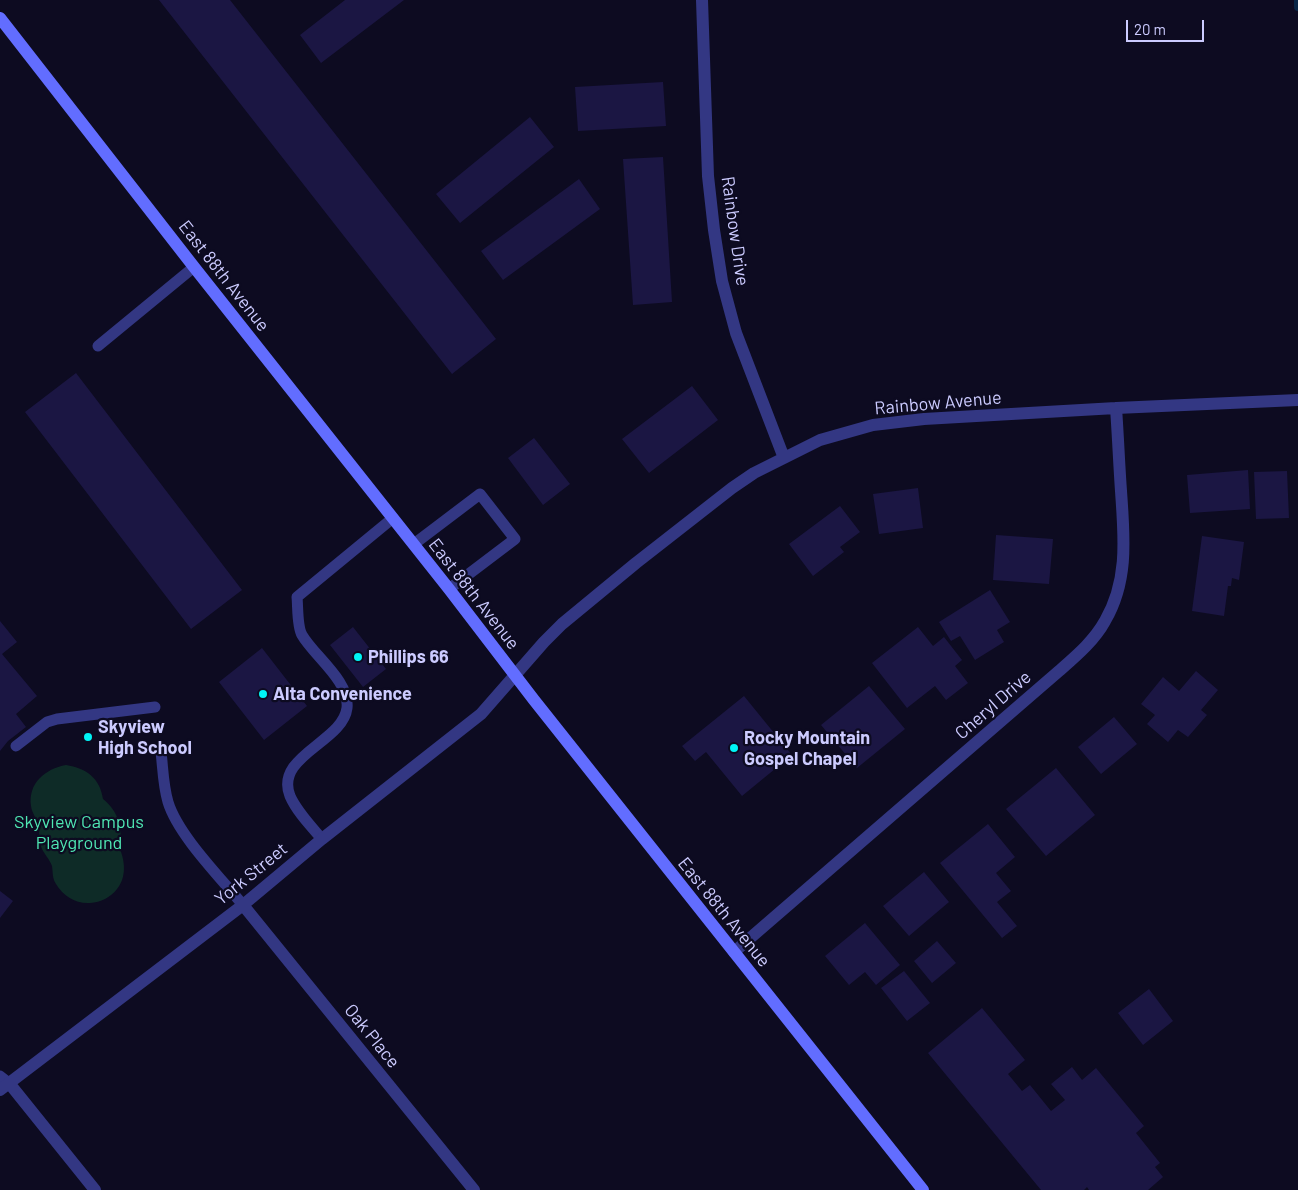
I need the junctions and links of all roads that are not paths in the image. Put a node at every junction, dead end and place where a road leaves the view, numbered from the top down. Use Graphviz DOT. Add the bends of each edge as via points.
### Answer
graph roads {
  1 [pos="702,0"];
  2 [pos="0,18"];
  3 [pos="194,267"];
  4 [pos="98,346"];
  5 [pos="1297,401"];
  6 [pos="1116,408"];
  7 [pos="784,458"];
  8 [pos="393,518"];
  9 [pos="414,544"];
  10 [pos="450,589"];
  11 [pos="515,675"];
  12 [pos="155,707"];
  13 [pos="16,746"];
  14 [pos="161,752"];
  15 [pos="322,839"];
  16 [pos="243,905"];
  17 [pos="734,952"];
  18 [pos="3,1083"];
  19 [pos="95,1190"];
  20 [pos="474,1190"];
  21 [pos="923,1190"];
  1 -- 7 [label="street, Rainbow Drive" via="708,176 722,281 736,333"];
  2 -- 3 [label="main road, East 88th Avenue"];
  3 -- 4 [label="lane"];
  3 -- 8 [label="main road, East 88th Avenue"];
  5 -- 6 [label="street, Rainbow Avenue"];
  6 -- 7 [label="street, Rainbow Avenue" via="924,418 872,425 820,440"];
  6 -- 17 [label="street, Cheryl Drive" via="1125,550 1116,594 1105,622 1087,646 1059,671"];
  7 -- 11 [label="street, Rainbow Avenue" via="732,488 636,562 562,624"];
  8 -- 9 [label="main road, East 88th Avenue"];
  8 -- 15 [label="lane" via="297,597 300,634 338,680 347,708 338,727 298,762 288,782 295,805"];
  9 -- 10 [label="main road, East 88th Avenue"];
  9 -- 10 [label="lane" via="480,494 515,539"];
  10 -- 11 [label="main road, East 88th Avenue"];
  11 -- 15 [label="street, York Street" via="481,714"];
  11 -- 17 [label="main road, East 88th Avenue"];
  12 -- 13 [label="lane" via="57,719 47,722"];
  14 -- 16 [label="lane" via="168,802 175,818"];
  15 -- 16 [label="street, York Street"];
  16 -- 18 [label="street, York Street"];
  16 -- 20 [label="street, Oak Place"];
  17 -- 21 [label="main road, East 88th Avenue"];
  18 -- 19 [label="street"];
}
